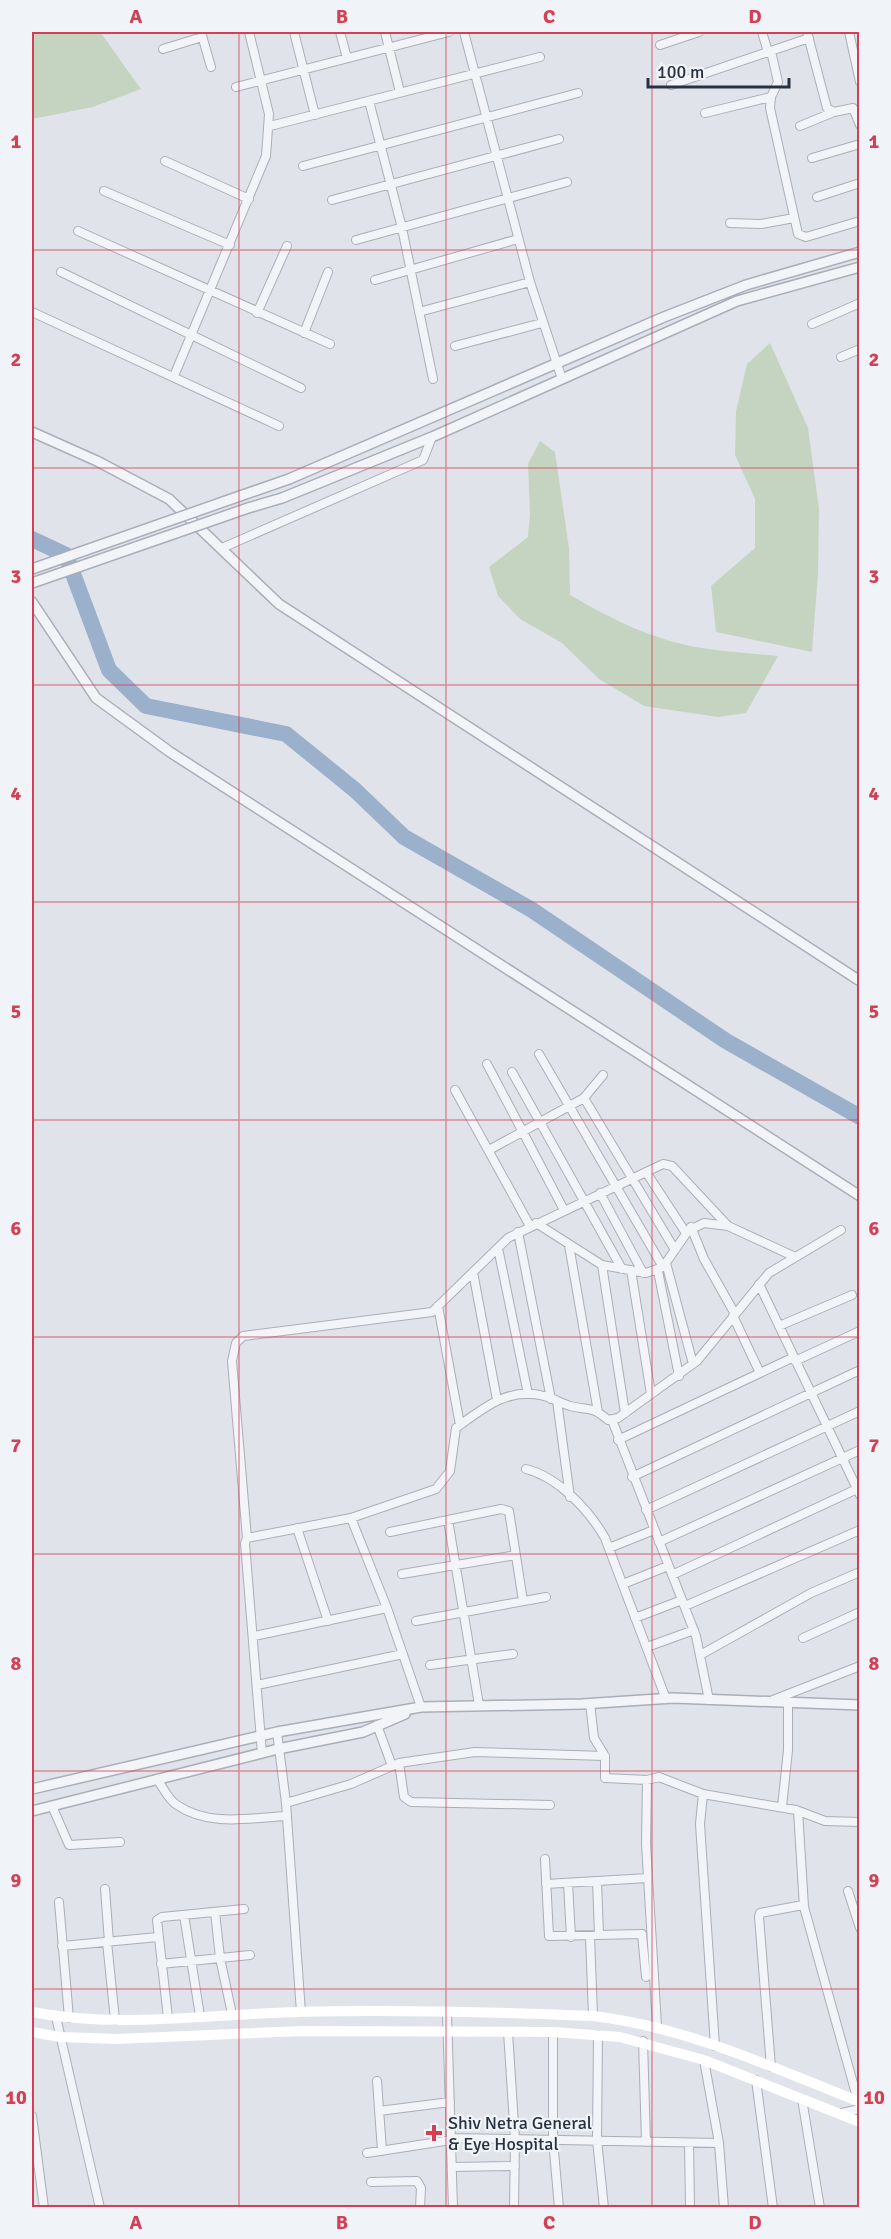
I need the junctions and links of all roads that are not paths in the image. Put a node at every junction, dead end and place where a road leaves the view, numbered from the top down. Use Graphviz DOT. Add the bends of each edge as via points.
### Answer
graph roads {
  1 [pos="249,32"];
  2 [pos="294,32"];
  3 [pos="340,32"];
  4 [pos="385,32"];
  5 [pos="449,32"];
  6 [pos="464,32"];
  7 [pos="699,32"];
  8 [pos="762,32"];
  9 [pos="849,32"];
  10 [pos="202,34"];
  11 [pos="430,34"];
  12 [pos="810,34"];
  13 [pos="660,45"];
  14 [pos="389,47"];
  15 [pos="163,48"];
  16 [pos="770,52"];
  17 [pos="540,57"];
  18 [pos="347,58"];
  19 [pos="211,67"];
  20 [pos="303,69"];
  21 [pos="475,74"];
  22 [pos="262,80"];
  23 [pos="860,81"];
  24 [pos="671,85"];
  25 [pos="236,87"];
  26 [pos="400,92"];
  27 [pos="578,93"];
  28 [pos="771,97"];
  29 [pos="369,100"];
  30 [pos="858,108"];
  31 [pos="834,112"];
  32 [pos="705,113"];
  33 [pos="315,115"];
  34 [pos="487,119"];
  35 [pos="860,125"];
  36 [pos="270,126"];
  37 [pos="800,126"];
  38 [pos="559,139"];
  39 [pos="860,144"];
  40 [pos="380,147"];
  41 [pos="496,156"];
  42 [pos="812,158"];
  43 [pos="165,161"];
  44 [pos="303,166"];
  45 [pos="567,182"];
  46 [pos="860,183"];
  47 [pos="390,184"];
  48 [pos="104,190"];
  49 [pos="507,197"];
  50 [pos="817,197"];
  51 [pos="249,199"];
  52 [pos="333,200"];
  53 [pos="794,218"];
  54 [pos="860,221"];
  55 [pos="730,223"];
  56 [pos="402,228"];
  57 [pos="78,231"];
  58 [pos="518,239"];
  59 [pos="356,240"];
  60 [pos="230,245"];
  61 [pos="287,246"];
  62 [pos="860,252"];
  63 [pos="860,267"];
  64 [pos="61,272"];
  65 [pos="411,272"];
  66 [pos="328,273"];
  67 [pos="375,280"];
  68 [pos="530,282"];
  69 [pos="210,291"];
  70 [pos="860,303"];
  71 [pos="32,312"];
  72 [pos="419,312"];
  73 [pos="257,313"];
  74 [pos="542,323"];
  75 [pos="812,324"];
  76 [pos="303,333"];
  77 [pos="191,334"];
  78 [pos="330,344"];
  79 [pos="455,346"];
  80 [pos="860,349"];
  81 [pos="841,357"];
  82 [pos="557,365"];
  83 [pos="174,376"];
  84 [pos="433,379"];
  85 [pos="562,379"];
  86 [pos="300,388"];
  87 [pos="279,426"];
  88 [pos="32,432"];
  89 [pos="435,435"];
  90 [pos="222,548"];
  91 [pos="32,568"];
  92 [pos="32,583"];
  93 [pos="32,602"];
  94 [pos="860,981"];
  95 [pos="539,1054"];
  96 [pos="487,1064"];
  97 [pos="512,1072"];
  98 [pos="603,1075"];
  99 [pos="456,1090"];
  100 [pos="584,1098"];
  101 [pos="568,1106"];
  102 [pos="539,1122"];
  103 [pos="522,1132"];
  104 [pos="489,1150"];
  105 [pos="646,1172"];
  106 [pos="632,1179"];
  107 [pos="615,1186"];
  108 [pos="600,1193"];
  109 [pos="860,1196"];
  110 [pos="583,1202"];
  111 [pos="564,1210"];
  112 [pos="533,1225"];
  113 [pos="728,1226"];
  114 [pos="689,1230"];
  115 [pos="841,1230"];
  116 [pos="518,1232"];
  117 [pos="569,1245"];
  118 [pos="498,1248"];
  119 [pos="675,1250"];
  120 [pos="793,1256"];
  121 [pos="602,1265"];
  122 [pos="662,1267"];
  123 [pos="622,1269"];
  124 [pos="631,1270"];
  125 [pos="473,1272"];
  126 [pos="643,1273"];
  127 [pos="759,1284"];
  128 [pos="852,1294"];
  129 [pos="438,1306"];
  130 [pos="734,1315"];
  131 [pos="779,1326"];
  132 [pos="860,1331"];
  133 [pos="795,1359"];
  134 [pos="693,1364"];
  135 [pos="860,1370"];
  136 [pos="760,1373"];
  137 [pos="679,1376"];
  138 [pos="810,1392"];
  139 [pos="528,1394"];
  140 [pos="651,1394"];
  141 [pos="497,1400"];
  142 [pos="554,1400"];
  143 [pos="860,1411"];
  144 [pos="598,1412"];
  145 [pos="625,1413"];
  146 [pos="612,1420"];
  147 [pos="460,1425"];
  148 [pos="827,1426"];
  149 [pos="618,1440"];
  150 [pos="860,1450"];
  151 [pos="842,1458"];
  152 [pos="526,1469"];
  153 [pos="632,1477"];
  154 [pos="858,1492"];
  155 [pos="570,1497"];
  156 [pos="646,1510"];
  157 [pos="351,1518"];
  158 [pos="448,1520"];
  159 [pos="297,1528"];
  160 [pos="654,1530"];
  161 [pos="860,1530"];
  162 [pos="390,1532"];
  163 [pos="247,1538"];
  164 [pos="659,1542"];
  165 [pos="609,1548"];
  166 [pos="516,1555"];
  167 [pos="456,1565"];
  168 [pos="668,1566"];
  169 [pos="860,1572"];
  170 [pos="402,1574"];
  171 [pos="672,1575"];
  172 [pos="623,1584"];
  173 [pos="546,1597"];
  174 [pos="523,1601"];
  175 [pos="683,1603"];
  176 [pos="387,1608"];
  177 [pos="463,1611"];
  178 [pos="860,1612"];
  179 [pos="636,1618"];
  180 [pos="328,1621"];
  181 [pos="416,1621"];
  182 [pos="694,1630"];
  183 [pos="254,1636"];
  184 [pos="803,1638"];
  185 [pos="646,1647"];
  186 [pos="513,1653"];
  187 [pos="403,1654"];
  188 [pos="702,1654"];
  189 [pos="471,1657"];
  190 [pos="430,1665"];
  191 [pos="860,1666"];
  192 [pos="257,1685"];
  193 [pos="666,1699"];
  194 [pos="709,1700"];
  195 [pos="590,1703"];
  196 [pos="766,1703"];
  197 [pos="788,1704"];
  198 [pos="479,1705"];
  199 [pos="860,1705"];
  200 [pos="421,1707"];
  201 [pos="377,1725"];
  202 [pos="277,1732"];
  203 [pos="261,1736"];
  204 [pos="278,1749"];
  205 [pos="262,1753"];
  206 [pos="605,1756"];
  207 [pos="395,1765"];
  208 [pos="157,1779"];
  209 [pos="647,1780"];
  210 [pos="32,1789"];
  211 [pos="703,1794"];
  212 [pos="286,1803"];
  213 [pos="550,1805"];
  214 [pos="52,1806"];
  215 [pos="782,1807"];
  216 [pos="32,1811"];
  217 [pos="798,1811"];
  218 [pos="286,1816"];
  219 [pos="860,1822"];
  220 [pos="120,1842"];
  221 [pos="545,1859"];
  222 [pos="648,1878"];
  223 [pos="597,1881"];
  224 [pos="568,1883"];
  225 [pos="546,1884"];
  226 [pos="105,1889"];
  227 [pos="848,1892"];
  228 [pos="59,1902"];
  229 [pos="803,1905"];
  230 [pos="244,1909"];
  231 [pos="215,1912"];
  232 [pos="184,1915"];
  233 [pos="860,1928"];
  234 [pos="599,1935"];
  235 [pos="571,1936"];
  236 [pos="590,1936"];
  237 [pos="158,1937"];
  238 [pos="108,1942"];
  239 [pos="62,1946"];
  240 [pos="250,1955"];
  241 [pos="220,1958"];
  242 [pos="189,1961"];
  243 [pos="161,1964"];
  244 [pos="646,1977"];
  245 [pos="32,2012"];
  246 [pos="301,2012"];
  247 [pos="447,2013"];
  248 [pos="232,2014"];
  249 [pos="200,2016"];
  250 [pos="593,2016"];
  251 [pos="56,2017"];
  252 [pos="69,2018"];
  253 [pos="168,2018"];
  254 [pos="115,2020"];
  255 [pos="657,2026"];
  256 [pos="32,2032"];
  257 [pos="447,2032"];
  258 [pos="508,2032"];
  259 [pos="553,2032"];
  260 [pos="598,2035"];
  261 [pos="60,2037"];
  262 [pos="643,2041"];
  263 [pos="715,2046"];
  264 [pos="704,2060"];
  265 [pos="771,2067"];
  266 [pos="756,2080"];
  267 [pos="377,2081"];
  268 [pos="802,2099"];
  269 [pos="450,2102"];
  270 [pos="859,2104"];
  271 [pos="379,2111"];
  272 [pos="839,2114"];
  273 [pos="32,2116"];
  274 [pos="860,2122"];
  275 [pos="451,2139"];
  276 [pos="515,2139"];
  277 [pos="553,2140"];
  278 [pos="597,2140"];
  279 [pos="646,2142"];
  280 [pos="689,2142"];
  281 [pos="719,2143"];
  282 [pos="382,2151"];
  283 [pos="367,2153"];
  284 [pos="515,2166"];
  285 [pos="452,2167"];
  286 [pos="371,2182"];
  287 [pos="44,2208"];
  288 [pos="100,2208"];
  289 [pos="420,2208"];
  290 [pos="453,2208"];
  291 [pos="514,2208"];
  292 [pos="559,2208"];
  293 [pos="604,2208"];
  294 [pos="690,2208"];
  295 [pos="724,2208"];
  296 [pos="773,2208"];
  297 [pos="820,2208"];
  1 -- 22 [label="street"];
  2 -- 20 [label="street"];
  3 -- 18 [label="street"];
  4 -- 14 [label="street"];
  5 -- 11 [label="street"];
  6 -- 21 [label="street"];
  7 -- 13 [label="street"];
  8 -- 16 [label="street"];
  9 -- 23 [label="street"];
  10 -- 15 [label="street"];
  10 -- 19 [label="street"];
  11 -- 14 [label="street"];
  12 -- 16 [label="street"];
  12 -- 31 [label="street" via="827,108"];
  14 -- 18 [label="street"];
  14 -- 26 [label="street"];
  16 -- 24 [label="street"];
  16 -- 28 [label="street" via="778,78"];
  17 -- 21 [label="street"];
  18 -- 20 [label="street"];
  20 -- 22 [label="street"];
  20 -- 33 [label="street"];
  21 -- 26 [label="street"];
  21 -- 34 [label="street"];
  22 -- 25 [label="street"];
  22 -- 36 [label="street"];
  26 -- 29 [label="street"];
  27 -- 34 [label="street"];
  28 -- 32 [label="street"];
  28 -- 53 [label="street" via="770,108"];
  29 -- 33 [label="street"];
  29 -- 40 [label="street"];
  30 -- 31 [label="street"];
  30 -- 35 [label="street"];
  31 -- 37 [label="street"];
  33 -- 36 [label="street"];
  34 -- 40 [label="street"];
  34 -- 41 [label="street"];
  36 -- 51 [label="street" via="264,166"];
  38 -- 41 [label="street"];
  39 -- 42 [label="street"];
  40 -- 44 [label="street"];
  40 -- 47 [label="street"];
  41 -- 47 [label="street"];
  41 -- 49 [label="street"];
  43 -- 51 [label="street"];
  45 -- 49 [label="street"];
  46 -- 50 [label="street"];
  47 -- 52 [label="street"];
  47 -- 56 [label="street"];
  48 -- 60 [label="street"];
  49 -- 56 [label="street"];
  49 -- 58 [label="street"];
  51 -- 60 [label="street"];
  53 -- 54 [label="street" via="802,238"];
  53 -- 55 [label="street" via="761,224"];
  56 -- 59 [label="street"];
  56 -- 65 [label="street"];
  57 -- 69 [label="street"];
  58 -- 65 [label="street"];
  58 -- 68 [label="street"];
  60 -- 69 [label="street"];
  61 -- 73 [label="street"];
  62 -- 82 [label="street" via="746,285"];
  63 -- 85 [label="street" via="742,299"];
  64 -- 77 [label="street"];
  65 -- 67 [label="street"];
  65 -- 72 [label="street"];
  66 -- 76 [label="street"];
  68 -- 72 [label="street"];
  68 -- 74 [label="street"];
  69 -- 73 [label="street"];
  69 -- 77 [label="street"];
  70 -- 75 [label="street"];
  71 -- 83 [label="street"];
  72 -- 84 [label="street"];
  73 -- 76 [label="street"];
  74 -- 79 [label="street"];
  74 -- 82 [label="street"];
  76 -- 78 [label="street"];
  77 -- 83 [label="street"];
  77 -- 86 [label="street"];
  80 -- 81 [label="street"];
  82 -- 85 [label="street"];
  82 -- 91 [label="street, bridge" via="289,479"];
  83 -- 87 [label="street"];
  85 -- 89 [label="street"];
  88 -- 90 [label="street" via="161,494"];
  89 -- 90 [label="street" via="423,460"];
  89 -- 92 [label="street, bridge" via="282,498"];
  90 -- 94 [label="street" via="279,604"];
  93 -- 109 [label="street" via="96,698 175,756"];
  95 -- 101 [label="street"];
  96 -- 103 [label="street"];
  97 -- 102 [label="street"];
  98 -- 100 [label="street"];
  99 -- 104 [label="street"];
  100 -- 101 [label="street"];
  100 -- 106 [label="street"];
  101 -- 102 [label="street"];
  101 -- 107 [label="street"];
  102 -- 103 [label="street"];
  102 -- 110 [label="street"];
  103 -- 104 [label="street"];
  103 -- 111 [label="street"];
  104 -- 112 [label="street"];
  105 -- 106 [label="street"];
  105 -- 113 [label="street" via="669,1164"];
  105 -- 114 [label="street"];
  106 -- 107 [label="street"];
  106 -- 119 [label="street"];
  107 -- 108 [label="street"];
  107 -- 122 [label="street"];
  108 -- 110 [label="street"];
  108 -- 126 [label="street"];
  110 -- 111 [label="street"];
  110 -- 123 [label="street"];
  111 -- 112 [label="street"];
  112 -- 116 [label="street"];
  112 -- 117 [label="street"];
  113 -- 114 [label="street" via="704,1223"];
  113 -- 120 [label="street"];
  114 -- 119 [label="street"];
  114 -- 130 [label="street"];
  115 -- 120 [label="street"];
  116 -- 118 [label="street"];
  116 -- 142 [label="street"];
  117 -- 121 [label="street"];
  117 -- 144 [label="street"];
  118 -- 125 [label="street"];
  118 -- 139 [label="street"];
  119 -- 122 [label="street"];
  120 -- 127 [label="street"];
  121 -- 123 [label="street"];
  121 -- 145 [label="street"];
  122 -- 126 [label="street"];
  122 -- 134 [label="street"];
  122 -- 137 [label="street"];
  123 -- 124 [label="street"];
  124 -- 126 [label="street"];
  124 -- 140 [label="street"];
  125 -- 129 [label="street"];
  125 -- 141 [label="street"];
  127 -- 130 [label="street"];
  127 -- 131 [label="street"];
  128 -- 131 [label="street"];
  129 -- 147 [label="street"];
  129 -- 163 [label="street" via="432,1312 252,1334 236,1343 232,1361"];
  130 -- 134 [label="street"];
  130 -- 136 [label="street"];
  131 -- 133 [label="street"];
  132 -- 133 [label="street"];
  133 -- 136 [label="street"];
  133 -- 138 [label="street"];
  134 -- 137 [label="street"];
  135 -- 138 [label="street"];
  136 -- 149 [label="street"];
  137 -- 140 [label="street"];
  138 -- 148 [label="street"];
  138 -- 153 [label="street"];
  139 -- 141 [label="street"];
  139 -- 142 [label="street"];
  140 -- 145 [label="street"];
  141 -- 147 [label="street"];
  142 -- 144 [label="street"];
  142 -- 155 [label="street"];
  143 -- 148 [label="street"];
  144 -- 146 [label="street"];
  145 -- 146 [label="street"];
  146 -- 149 [label="street"];
  147 -- 157 [label="street" via="452,1441 450,1471 441,1485"];
  148 -- 151 [label="street"];
  148 -- 156 [label="street"];
  149 -- 153 [label="street"];
  150 -- 151 [label="street"];
  151 -- 154 [label="street"];
  151 -- 164 [label="street"];
  152 -- 155 [label="street" via="538,1472"];
  153 -- 156 [label="street"];
  154 -- 171 [label="street"];
  155 -- 165 [label="street" via="597,1524"];
  156 -- 160 [label="street"];
  157 -- 159 [label="street"];
  157 -- 176 [label="street"];
  158 -- 162 [label="street"];
  158 -- 166 [label="street" via="501,1509 509,1511"];
  158 -- 167 [label="street"];
  159 -- 163 [label="street"];
  159 -- 180 [label="street"];
  160 -- 164 [label="street"];
  160 -- 165 [label="street"];
  161 -- 175 [label="street"];
  163 -- 183 [label="street"];
  164 -- 168 [label="street"];
  165 -- 172 [label="street"];
  166 -- 167 [label="street"];
  166 -- 174 [label="street"];
  167 -- 170 [label="street"];
  167 -- 177 [label="street"];
  168 -- 171 [label="street"];
  168 -- 172 [label="street"];
  169 -- 188 [label="street" via="811,1593"];
  171 -- 175 [label="street"];
  172 -- 179 [label="street"];
  173 -- 174 [label="street"];
  174 -- 177 [label="street"];
  175 -- 179 [label="street"];
  175 -- 182 [label="street"];
  176 -- 180 [label="street"];
  176 -- 187 [label="street"];
  177 -- 181 [label="street"];
  177 -- 189 [label="street"];
  178 -- 184 [label="street"];
  179 -- 185 [label="street"];
  180 -- 183 [label="street"];
  182 -- 185 [label="street"];
  182 -- 188 [label="street"];
  183 -- 192 [label="street"];
  185 -- 193 [label="street"];
  186 -- 189 [label="street"];
  187 -- 192 [label="street"];
  187 -- 200 [label="street"];
  188 -- 194 [label="street"];
  189 -- 190 [label="street"];
  189 -- 198 [label="street"];
  191 -- 196 [label="street"];
  192 -- 203 [label="street"];
  193 -- 194 [label="street"];
  193 -- 195 [label="street"];
  194 -- 196 [label="street"];
  195 -- 198 [label="street"];
  195 -- 206 [label="street" via="594,1738"];
  196 -- 197 [label="street"];
  197 -- 199 [label="street"];
  197 -- 215 [label="street"];
  198 -- 200 [label="street"];
  200 -- 201 [label="street"];
  200 -- 202 [label="street"];
  201 -- 204 [label="street" via="363,1732"];
  201 -- 207 [label="street"];
  202 -- 203 [label="street"];
  202 -- 204 [label="street"];
  203 -- 205 [label="street"];
  203 -- 210 [label="street"];
  204 -- 205 [label="street"];
  204 -- 212 [label="street"];
  205 -- 208 [label="street"];
  206 -- 207 [label="street" via="476,1752"];
  206 -- 209 [label="street" via="605,1778"];
  207 -- 212 [label="street" via="351,1784"];
  207 -- 213 [label="street" via="404,1797 411,1802"];
  208 -- 214 [label="street"];
  208 -- 218 [label="street" via="177,1805 209,1819"];
  209 -- 211 [label="street" via="659,1777"];
  209 -- 222 [label="street"];
  211 -- 215 [label="street"];
  211 -- 263 [label="street" via="700,1824"];
  212 -- 218 [label="street"];
  214 -- 216 [label="street"];
  214 -- 220 [label="street" via="69,1845"];
  215 -- 217 [label="street"];
  217 -- 219 [label="street" via="825,1821"];
  217 -- 229 [label="street"];
  218 -- 246 [label="street"];
  221 -- 225 [label="street"];
  222 -- 223 [label="street"];
  222 -- 255 [label="street"];
  223 -- 224 [label="street"];
  223 -- 234 [label="street"];
  224 -- 225 [label="street"];
  224 -- 235 [label="street"];
  225 -- 235 [label="street" via="548,1934"];
  226 -- 238 [label="street"];
  227 -- 233 [label="street"];
  228 -- 239 [label="street"];
  229 -- 265 [label="street" via="766,1910 759,1917"];
  229 -- 270 [label="street"];
  230 -- 231 [label="street"];
  231 -- 232 [label="street"];
  231 -- 241 [label="street"];
  232 -- 237 [label="street" via="160,1918 156,1924"];
  232 -- 242 [label="street"];
  234 -- 236 [label="street"];
  234 -- 244 [label="street" via="642,1934"];
  235 -- 236 [label="street"];
  236 -- 250 [label="street"];
  237 -- 238 [label="street"];
  237 -- 243 [label="street"];
  238 -- 239 [label="street"];
  238 -- 254 [label="street"];
  239 -- 252 [label="street"];
  240 -- 241 [label="street"];
  241 -- 242 [label="street"];
  241 -- 248 [label="street"];
  242 -- 243 [label="street"];
  242 -- 249 [label="street"];
  243 -- 253 [label="street"];
  245 -- 251 [label="main road"];
  246 -- 247 [label="main road"];
  246 -- 248 [label="main road"];
  247 -- 250 [label="main road"];
  247 -- 257 [label="street"];
  248 -- 249 [label="main road"];
  249 -- 253 [label="main road"];
  250 -- 255 [label="main road"];
  251 -- 252 [label="main road"];
  251 -- 261 [label="street"];
  252 -- 254 [label="main road"];
  253 -- 254 [label="main road"];
  255 -- 263 [label="main road"];
  256 -- 261 [label="main road"];
  257 -- 258 [label="main road"];
  257 -- 261 [label="main road"];
  257 -- 269 [label="street"];
  258 -- 259 [label="main road"];
  258 -- 276 [label="street"];
  259 -- 260 [label="main road"];
  259 -- 277 [label="street"];
  260 -- 262 [label="main road"];
  260 -- 278 [label="street"];
  261 -- 288 [label="street"];
  262 -- 264 [label="main road"];
  262 -- 279 [label="street"];
  263 -- 265 [label="main road"];
  264 -- 266 [label="main road"];
  264 -- 281 [label="street"];
  265 -- 270 [label="main road"];
  266 -- 268 [label="main road"];
  266 -- 296 [label="street"];
  267 -- 271 [label="street"];
  268 -- 272 [label="main road"];
  268 -- 297 [label="street"];
  269 -- 271 [label="street"];
  269 -- 275 [label="street"];
  270 -- 272 [label="street"];
  271 -- 282 [label="street"];
  272 -- 274 [label="main road"];
  273 -- 287 [label="street"];
  275 -- 276 [label="street"];
  275 -- 282 [label="street"];
  275 -- 285 [label="street"];
  276 -- 277 [label="street"];
  276 -- 284 [label="street"];
  277 -- 278 [label="street"];
  277 -- 292 [label="street"];
  278 -- 279 [label="street"];
  278 -- 293 [label="street"];
  279 -- 280 [label="street"];
  280 -- 281 [label="street"];
  280 -- 294 [label="street"];
  281 -- 295 [label="street"];
  282 -- 283 [label="street"];
  284 -- 285 [label="street"];
  284 -- 291 [label="street"];
  285 -- 290 [label="street"];
  286 -- 289 [label="street" via="417,2181 421,2188"];
}
